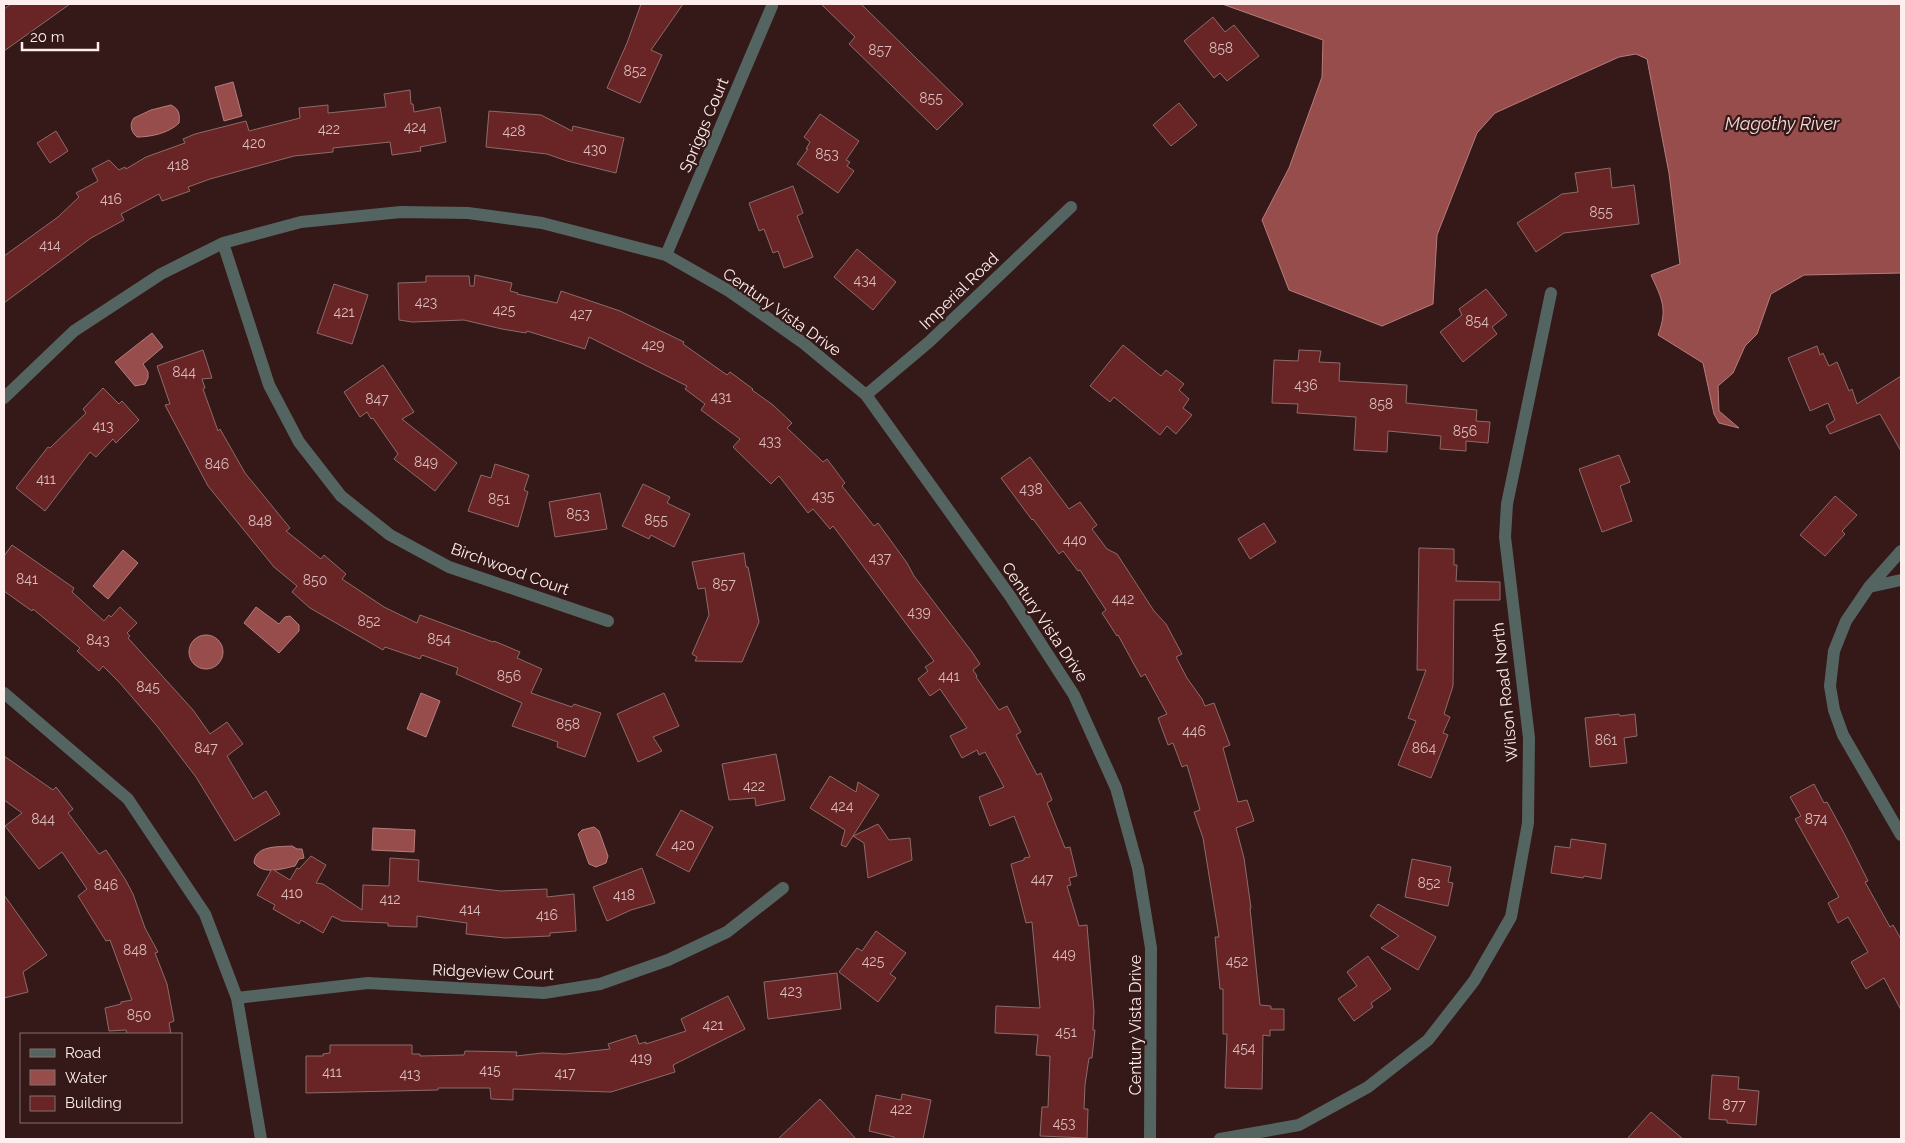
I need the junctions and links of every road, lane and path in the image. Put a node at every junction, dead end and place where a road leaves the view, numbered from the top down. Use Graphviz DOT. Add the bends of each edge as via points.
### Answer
graph roads {
  1 [pos="772,6"];
  2 [pos="1071,207"];
  3 [pos="223,244"];
  4 [pos="666,256"];
  5 [pos="1551,293"];
  6 [pos="866,395"];
  7 [pos="4,398"];
  8 [pos="1901,551"];
  9 [pos="1901,580"];
  10 [pos="1870,586"];
  11 [pos="608,621"];
  12 [pos="4,693"];
  13 [pos="1901,835"];
  14 [pos="783,888"];
  15 [pos="237,998"];
  16 [pos="261,1139"];
  17 [pos="1150,1139"];
  18 [pos="1220,1139"];
  1 -- 4 [label="street, Spriggs Court"];
  2 -- 6 [label="street, Imperial Road" via="929,342"];
  3 -- 4 [label="street, Century Vista Drive" via="301,222 401,212 468,214 542,223"];
  3 -- 7 [label="street, Century Vista Drive" via="161,274 74,331"];
  3 -- 11 [label="street, Birchwood Court" via="269,385 299,442 341,496 390,535 449,567"];
  4 -- 6 [label="street, Century Vista Drive" via="729,292 802,342"];
  5 -- 18 [label="street, Wilson Road North" via="1507,504 1504,538 1529,738 1528,823 1511,917 1474,981 1428,1040 1368,1088 1299,1125"];
  6 -- 17 [label="street, Century Vista Drive" via="1010,596 1074,695 1116,788 1138,868 1151,948"];
  8 -- 10 [label="street"];
  9 -- 10 [label="street"];
  10 -- 13 [label="street" via="1846,621 1834,651 1830,686 1843,735"];
  12 -- 15 [label="street" via="128,800 205,914"];
  14 -- 15 [label="street, Ridgeview Court" via="727,932 668,960 600,984 544,993 368,983"];
  15 -- 16 [label="street"];
}
